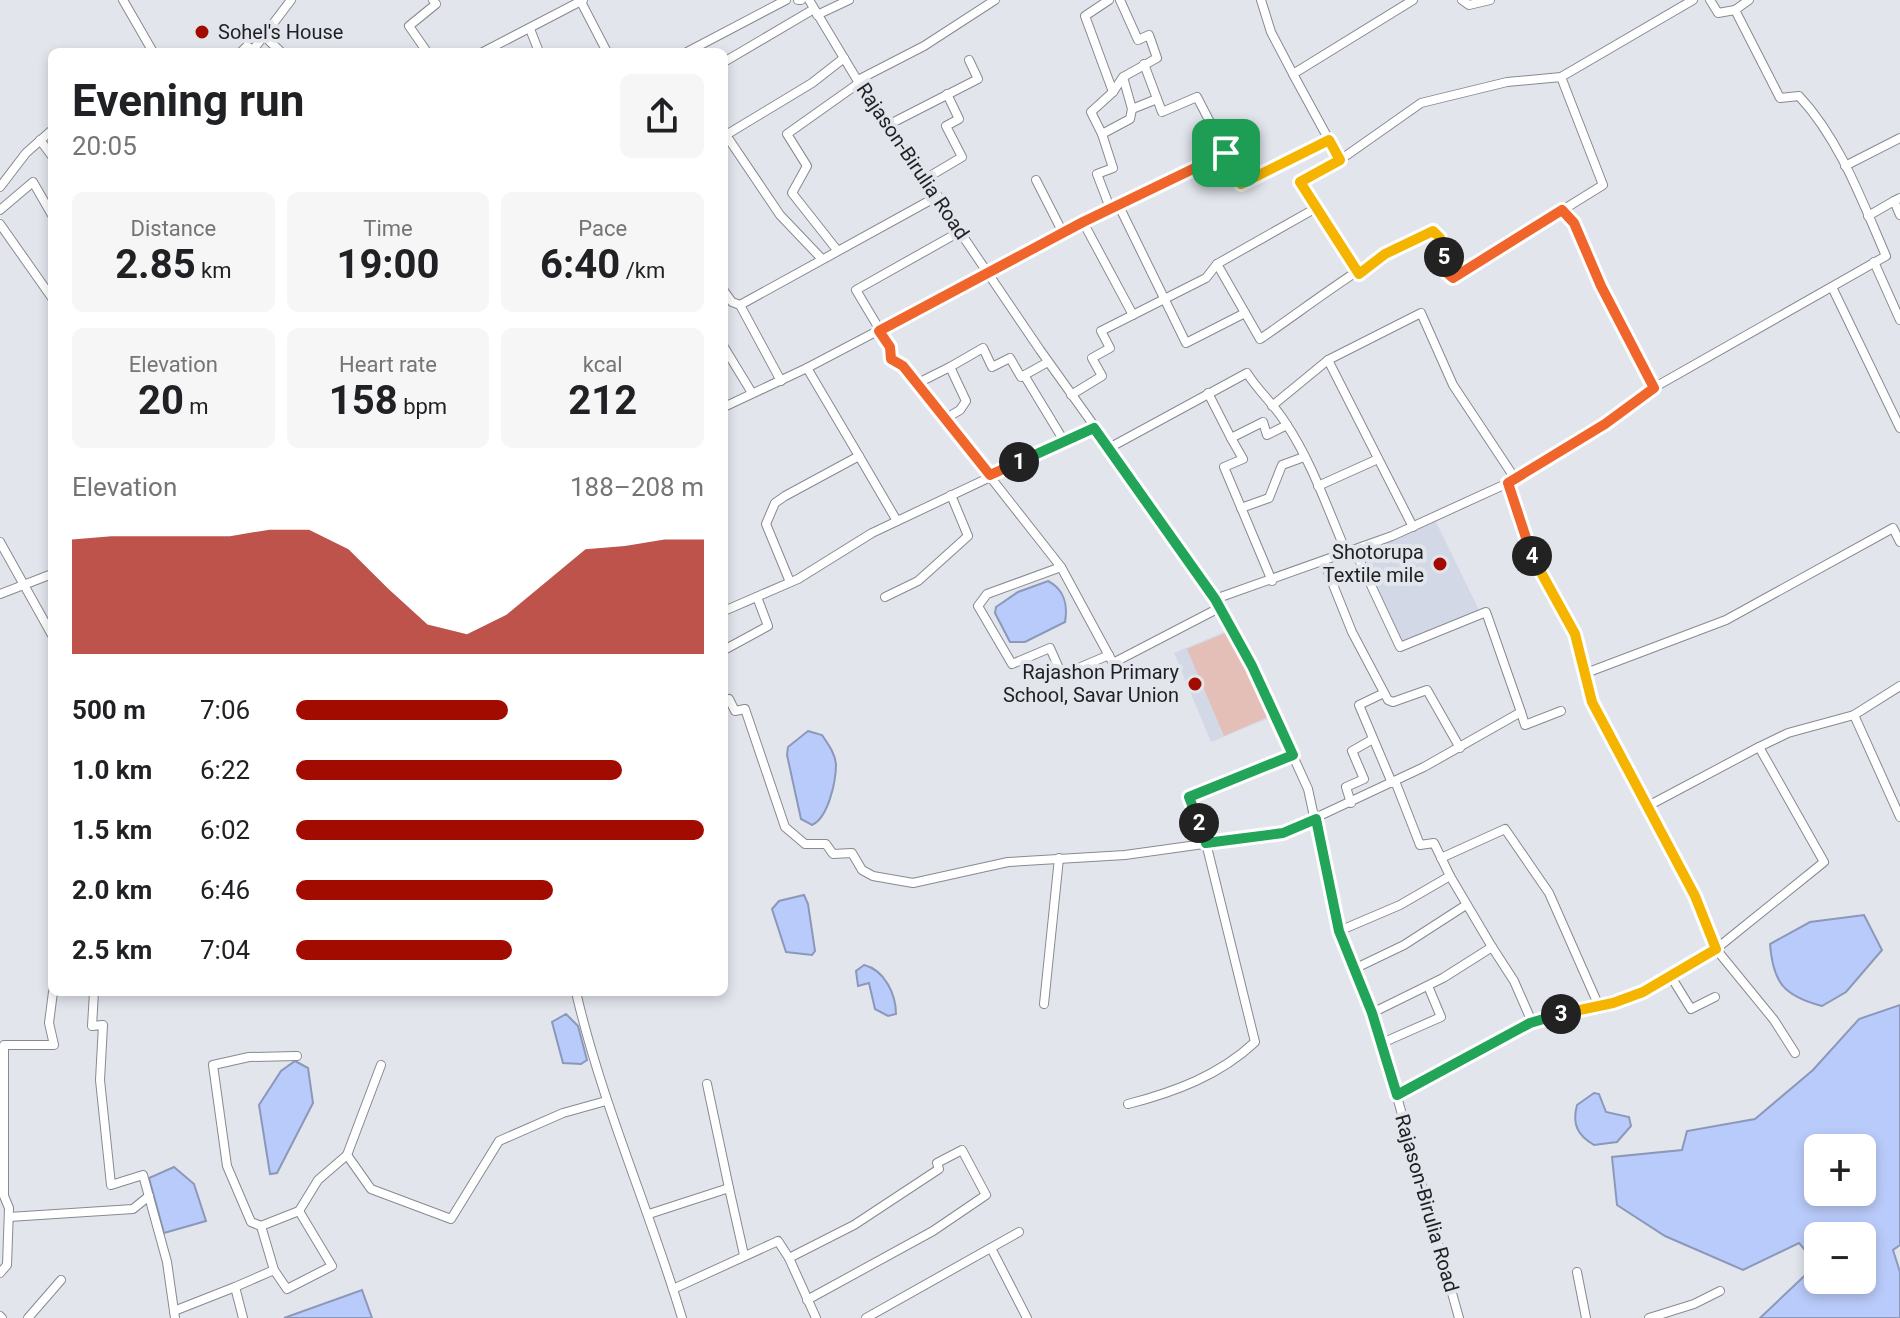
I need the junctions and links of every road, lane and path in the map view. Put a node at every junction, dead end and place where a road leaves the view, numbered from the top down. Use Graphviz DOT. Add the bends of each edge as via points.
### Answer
graph roads {
  1 [pos="123,0"];
  2 [pos="291,0"];
  3 [pos="433,0"];
  4 [pos="581,0"];
  5 [pos="786,0"];
  6 [pos="809,0"];
  7 [pos="849,0"];
  8 [pos="995,0"];
  9 [pos="1109,0"];
  10 [pos="1120,0"];
  11 [pos="1261,0"];
  12 [pos="1413,0"];
  13 [pos="1462,0"];
  14 [pos="1490,0"];
  15 [pos="1693,0"];
  16 [pos="1710,0"];
  17 [pos="1749,0"];
  18 [pos="1735,10"];
  19 [pos="816,12"];
  20 [pos="530,29"];
  21 [pos="263,35"];
  22 [pos="151,48"];
  23 [pos="254,48"];
  24 [pos="277,48"];
  25 [pos="424,48"];
  26 [pos="491,48"];
  27 [pos="537,48"];
  28 [pos="605,48"];
  29 [pos="695,48"];
  30 [pos="844,58"];
  31 [pos="728,60"];
  32 [pos="969,60"];
  33 [pos="1144,64"];
  34 [pos="1293,74"];
  35 [pos="1123,77"];
  36 [pos="1561,77"];
  37 [pos="858,82"];
  38 [pos="1113,92"];
  39 [pos="947,94"];
  40 [pos="1157,99"];
  41 [pos="1132,109"];
  42 [pos="888,125"];
  43 [pos="48,133"];
  44 [pos="728,134"];
  45 [pos="1102,134"];
  46 [pos="728,138"];
  47 [pos="1900,138"];
  48 [pos="40,140"];
  49 [pos="1329,140"];
  50 [pos="48,151"];
  51 [pos="1226,153"];
  52 [pos="1340,160"];
  53 [pos="1845,166"];
  54 [pos="925,179"];
  55 [pos="1036,180"];
  56 [pos="0,187"];
  57 [pos="938,196"];
  58 [pos="1897,199"];
  59 [pos="1114,206"];
  60 [pos="48,208"];
  61 [pos="1316,208"];
  62 [pos="0,210"];
  63 [pos="1562,210"];
  64 [pos="1900,215"];
  65 [pos="1868,216"];
  66 [pos="1083,222"];
  67 [pos="0,224"];
  68 [pos="961,231"];
  69 [pos="1063,233"];
  70 [pos="837,250"];
  71 [pos="821,258"];
  72 [pos="1874,262"];
  73 [pos="1217,264"];
  74 [pos="987,272"];
  75 [pos="1359,274"];
  76 [pos="1832,287"];
  77 [pos="48,296"];
  78 [pos="728,296"];
  79 [pos="1162,299"];
  80 [pos="740,305"];
  81 [pos="1245,313"];
  82 [pos="1133,315"];
  83 [pos="1900,320"];
  84 [pos="879,331"];
  85 [pos="728,354"];
  86 [pos="1328,360"];
  87 [pos="1048,362"];
  88 [pos="950,367"];
  89 [pos="807,368"];
  90 [pos="1024,375"];
  91 [pos="781,381"];
  92 [pos="916,384"];
  93 [pos="1654,388"];
  94 [pos="752,393"];
  95 [pos="1208,393"];
  96 [pos="1071,395"];
  97 [pos="728,405"];
  98 [pos="1272,406"];
  99 [pos="943,420"];
  100 [pos="1287,425"];
  101 [pos="1094,428"];
  102 [pos="1900,428"];
  103 [pos="1231,438"];
  104 [pos="1064,441"];
  105 [pos="1109,448"];
  106 [pos="859,456"];
  107 [pos="1304,457"];
  108 [pos="1378,459"];
  109 [pos="990,475"];
  110 [pos="1511,480"];
  111 [pos="1318,486"];
  112 [pos="951,495"];
  113 [pos="1241,508"];
  114 [pos="897,521"];
  115 [pos="1413,527"];
  116 [pos="1897,527"];
  117 [pos="0,542"];
  118 [pos="1900,542"];
  119 [pos="1351,552"];
  120 [pos="1324,562"];
  121 [pos="1061,567"];
  122 [pos="48,576"];
  123 [pos="1272,581"];
  124 [pos="790,582"];
  125 [pos="25,585"];
  126 [pos="0,594"];
  127 [pos="757,597"];
  128 [pos="885,597"];
  129 [pos="1217,604"];
  130 [pos="728,607"];
  131 [pos="48,628"];
  132 [pos="728,648"];
  133 [pos="1109,655"];
  134 [pos="1586,673"];
  135 [pos="1900,686"];
  136 [pos="1384,693"];
  137 [pos="728,699"];
  138 [pos="1561,711"];
  139 [pos="1521,712"];
  140 [pos="1854,715"];
  141 [pos="1373,739"];
  142 [pos="1759,747"];
  143 [pos="1460,748"];
  144 [pos="1293,755"];
  145 [pos="1393,782"];
  146 [pos="1351,803"];
  147 [pos="1648,806"];
  148 [pos="1900,817"];
  149 [pos="1316,819"];
  150 [pos="1206,843"];
  151 [pos="1059,858"];
  152 [pos="1441,858"];
  153 [pos="1450,876"];
  154 [pos="1466,905"];
  155 [pos="1339,931"];
  156 [pos="1492,947"];
  157 [pos="1716,949"];
  158 [pos="1354,969"];
  159 [pos="1670,975"];
  160 [pos="1428,986"];
  161 [pos="52,996"];
  162 [pos="94,996"];
  163 [pos="577,996"];
  164 [pos="1715,997"];
  165 [pos="1044,1004"];
  166 [pos="1598,1004"];
  167 [pos="1372,1013"];
  168 [pos="1532,1022"];
  169 [pos="1382,1043"];
  170 [pos="1795,1053"];
  171 [pos="297,1056"];
  172 [pos="381,1065"];
  173 [pos="707,1084"];
  174 [pos="1397,1095"];
  175 [pos="606,1101"];
  176 [pos="1128,1104"];
  177 [pos="347,1155"];
  178 [pos="729,1188"];
  179 [pos="149,1196"];
  180 [pos="299,1211"];
  181 [pos="649,1214"];
  182 [pos="9,1217"];
  183 [pos="261,1226"];
  184 [pos="1019,1232"];
  185 [pos="991,1248"];
  186 [pos="744,1255"];
  187 [pos="789,1258"];
  188 [pos="274,1270"];
  189 [pos="1577,1272"];
  190 [pos="0,1273"];
  191 [pos="61,1280"];
  192 [pos="235,1287"];
  193 [pos="673,1289"];
  194 [pos="1720,1291"];
  195 [pos="807,1300"];
  196 [pos="174,1314"];
  197 [pos="28,1318"];
  198 [pos="243,1318"];
  199 [pos="682,1318"];
  200 [pos="816,1318"];
  201 [pos="866,1318"];
  202 [pos="1027,1318"];
  203 [pos="1459,1318"];
  204 [pos="1586,1318"];
  205 [pos="1649,1318"];
  1 -- 22 [label="street"];
  2 -- 21 [label="street"];
  3 -- 25 [label="street" via="436,4 409,26"];
  4 -- 20 [label="street"];
  4 -- 28 [label="street"];
  5 -- 29 [label="street"];
  6 -- 19 [label="street, Rajason-Birulia Road"];
  7 -- 19 [label="street"];
  8 -- 37 [label="street"];
  9 -- 38 [label="street" via="1085,16"];
  10 -- 33 [label="street" via="1138,40 1149,35 1157,58"];
  11 -- 34 [label="street"];
  12 -- 34 [label="street"];
  13 -- 14 [label="street" via="1469,5"];
  15 -- 36 [label="street"];
  16 -- 18 [label="street" via="1718,13"];
  17 -- 18 [label="street"];
  18 -- 53 [label="street" via="1780,98 1799,96"];
  19 -- 30 [label="street, Rajason-Birulia Road"];
  19 -- 31 [label="street"];
  20 -- 26 [label="street"];
  20 -- 27 [label="street"];
  21 -- 23 [label="street"];
  21 -- 24 [label="street"];
  30 -- 37 [label="street, Rajason-Birulia Road"];
  30 -- 44 [label="street"];
  32 -- 39 [label="street" via="978,79"];
  33 -- 35 [label="street"];
  33 -- 40 [label="street"];
  34 -- 49 [label="street"];
  35 -- 38 [label="street"];
  35 -- 41 [label="street"];
  36 -- 52 [label="street" via="1507,82 1421,103"];
  36 -- 63 [label="street" via="1603,185"];
  37 -- 42 [label="street, Rajason-Birulia Road"];
  37 -- 70 [label="street" via="787,134 807,166 792,193"];
  38 -- 45 [label="street" via="1091,112"];
  39 -- 42 [label="street"];
  39 -- 54 [label="street" via="959,119 946,126 962,157"];
  40 -- 41 [label="street"];
  40 -- 51 [label="street" via="1162,112 1197,97"];
  41 -- 45 [label="street" via="1130,119"];
  42 -- 54 [label="street, Rajason-Birulia Road"];
  43 -- 48 [label="street"];
  45 -- 59 [label="street" via="1113,168 1097,174"];
  46 -- 71 [label="street" via="780,215"];
  47 -- 53 [label="street"];
  48 -- 50 [label="street"];
  48 -- 56 [label="street"];
  49 -- 51 [label="street" via="1241,184"];
  49 -- 52 [label="street"];
  51 -- 59 [label="street"];
  52 -- 61 [label="street" via="1300,182"];
  53 -- 65 [label="street"];
  54 -- 57 [label="street, Rajason-Birulia Road"];
  55 -- 69 [label="street"];
  57 -- 68 [label="street, Rajason-Birulia Road"];
  57 -- 70 [label="street"];
  58 -- 64 [label="street"];
  58 -- 65 [label="street"];
  59 -- 66 [label="street"];
  59 -- 79 [label="street"];
  60 -- 62 [label="street" via="33,182"];
  61 -- 73 [label="street"];
  61 -- 75 [label="street"];
  63 -- 75 [label="street" via="1453,278 1433,231 1385,254"];
  63 -- 93 [label="street" via="1574,223"];
  65 -- 72 [label="street" via="1886,256"];
  66 -- 69 [label="street"];
  66 -- 82 [label="street"];
  67 -- 77 [label="street"];
  68 -- 74 [label="street, Rajason-Birulia Road"];
  68 -- 84 [label="street" via="856,290"];
  69 -- 74 [label="street"];
  70 -- 71 [label="street"];
  71 -- 80 [label="street"];
  72 -- 76 [label="street"];
  72 -- 83 [label="street"];
  73 -- 79 [label="street" via="1206,278"];
  73 -- 81 [label="street"];
  74 -- 84 [label="street"];
  74 -- 87 [label="street, Rajason-Birulia Road"];
  75 -- 81 [label="street" via="1260,339"];
  76 -- 93 [label="street"];
  76 -- 102 [label="street"];
  78 -- 80 [label="street"];
  79 -- 81 [label="street" via="1186,343"];
  79 -- 82 [label="street"];
  80 -- 91 [label="street"];
  82 -- 96 [label="street" via="1101,331 1110,348 1092,358 1102,376"];
  84 -- 89 [label="street"];
  84 -- 92 [label="street" via="891,359"];
  85 -- 94 [label="street"];
  86 -- 98 [label="street"];
  86 -- 108 [label="street"];
  86 -- 110 [label="street" via="1421,313 1453,385"];
  87 -- 90 [label="street"];
  87 -- 96 [label="street, Rajason-Birulia Road"];
  88 -- 90 [label="street" via="983,348 992,367 1010,358"];
  88 -- 92 [label="street"];
  88 -- 99 [label="street" via="966,401"];
  89 -- 91 [label="street"];
  89 -- 106 [label="street"];
  90 -- 104 [label="street"];
  91 -- 94 [label="street"];
  92 -- 99 [label="street"];
  93 -- 110 [label="street"];
  94 -- 97 [label="street"];
  95 -- 98 [label="street" via="1247,373"];
  95 -- 103 [label="street"];
  95 -- 105 [label="street"];
  96 -- 101 [label="street, Rajason-Birulia Road"];
  98 -- 100 [label="street"];
  99 -- 109 [label="street"];
  100 -- 103 [label="street" via="1267,435 1263,422"];
  100 -- 107 [label="street"];
  101 -- 104 [label="street"];
  101 -- 105 [label="street, Rajason-Birulia Road"];
  103 -- 113 [label="street" via="1243,459 1224,467"];
  104 -- 109 [label="street"];
  105 -- 129 [label="street, Rajason-Birulia Road"];
  106 -- 114 [label="street"];
  106 -- 124 [label="street" via="775,503 766,524"];
  107 -- 111 [label="street"];
  107 -- 113 [label="street" via="1282,465 1269,498"];
  108 -- 111 [label="street"];
  108 -- 115 [label="street"];
  109 -- 112 [label="street"];
  109 -- 121 [label="street"];
  110 -- 115 [label="street"];
  110 -- 134 [label="street" via="1518,522 1537,569 1575,634"];
  111 -- 119 [label="street"];
  112 -- 114 [label="street"];
  112 -- 128 [label="street" via="968,536 918,581"];
  113 -- 123 [label="street"];
  114 -- 124 [label="street"];
  115 -- 119 [label="street"];
  116 -- 118 [label="street"];
  116 -- 134 [label="street" via="1726,620"];
  117 -- 125 [label="street"];
  119 -- 120 [label="street"];
  119 -- 139 [label="street" via="1400,647 1486,612"];
  120 -- 123 [label="street"];
  120 -- 136 [label="street"];
  121 -- 133 [label="street"];
  121 -- 133 [label="street" via="987,594 978,606 1012,664 1050,648 1062,675"];
  122 -- 125 [label="street"];
  123 -- 129 [label="street"];
  124 -- 127 [label="street"];
  125 -- 126 [label="street"];
  125 -- 131 [label="street"];
  127 -- 130 [label="street"];
  127 -- 132 [label="street" via="768,626"];
  129 -- 133 [label="street" via="1113,663"];
  129 -- 144 [label="street, Rajason-Birulia Road"];
  134 -- 147 [label="street" via="1592,702"];
  135 -- 140 [label="street"];
  136 -- 141 [label="street" via="1359,705"];
  136 -- 143 [label="street" via="1393,702 1427,690"];
  137 -- 151 [label="street" via="735,711 745,709 785,827 805,844 826,844 833,854 852,853 862,870 873,876 913,883 988,865"];
  138 -- 139 [label="street" via="1525,725"];
  139 -- 143 [label="street"];
  140 -- 142 [label="street" via="1788,733"];
  140 -- 148 [label="street"];
  141 -- 145 [label="street"];
  141 -- 146 [label="street" via="1352,751 1364,779 1346,787"];
  142 -- 147 [label="street"];
  142 -- 157 [label="street" via="1824,862"];
  143 -- 145 [label="street"];
  144 -- 149 [label="street, Rajason-Birulia Road"];
  144 -- 150 [label="street" via="1189,797"];
  145 -- 146 [label="street"];
  145 -- 152 [label="street" via="1420,845 1434,843"];
  146 -- 149 [label="street"];
  147 -- 157 [label="street"];
  149 -- 150 [label="street" via="1283,833"];
  149 -- 155 [label="street, Rajason-Birulia Road"];
  150 -- 151 [label="street"];
  150 -- 176 [label="street" via="1255,1042 1211,1075"];
  151 -- 165 [label="street"];
  152 -- 153 [label="street"];
  152 -- 166 [label="street" via="1505,829 1549,893"];
  153 -- 154 [label="street"];
  153 -- 155 [label="street"];
  154 -- 156 [label="street"];
  154 -- 158 [label="street"];
  155 -- 158 [label="street, Rajason-Birulia Road"];
  156 -- 160 [label="street"];
  156 -- 168 [label="street"];
  157 -- 159 [label="street"];
  157 -- 170 [label="street"];
  158 -- 167 [label="street, Rajason-Birulia Road"];
  159 -- 164 [label="street" via="1691,1009"];
  159 -- 166 [label="street" via="1643,992"];
  160 -- 167 [label="street"];
  160 -- 169 [label="street" via="1441,1017"];
  161 -- 182 [label="street" via="49,1023 54,1045 4,1045 4,1196"];
  162 -- 179 [label="street" via="92,1026 103,1025 100,1080 111,1185 143,1175"];
  163 -- 175 [label="street"];
  166 -- 168 [label="street"];
  167 -- 169 [label="street, Rajason-Birulia Road"];
  168 -- 174 [label="street"];
  169 -- 174 [label="street, Rajason-Birulia Road"];
  171 -- 183 [label="street" via="249,1057 213,1065 227,1166 251,1222"];
  172 -- 177 [label="street"];
  173 -- 178 [label="street"];
  174 -- 203 [label="street, Rajason-Birulia Road"];
  175 -- 177 [label="street" via="499,1141 451,1219 371,1189"];
  175 -- 181 [label="street"];
  177 -- 180 [label="street" via="318,1180"];
  178 -- 181 [label="street"];
  178 -- 186 [label="street"];
  179 -- 182 [label="street" via="133,1209"];
  179 -- 196 [label="street"];
  180 -- 183 [label="street"];
  180 -- 188 [label="street" via="332,1266 287,1289"];
  181 -- 193 [label="street"];
  182 -- 190 [label="street" via="7,1265"];
  183 -- 188 [label="street"];
  184 -- 185 [label="street"];
  185 -- 201 [label="street"];
  185 -- 202 [label="street"];
  186 -- 187 [label="street" via="778,1241"];
  186 -- 193 [label="street"];
  187 -- 195 [label="street"];
  187 -- 195 [label="street" via="854,1225 962,1150 986,1195 933,1231"];
  188 -- 192 [label="street"];
  189 -- 204 [label="street"];
  191 -- 197 [label="street"];
  192 -- 196 [label="street"];
  192 -- 198 [label="street"];
  193 -- 199 [label="street"];
  194 -- 205 [label="street"];
  195 -- 200 [label="street"];
}
